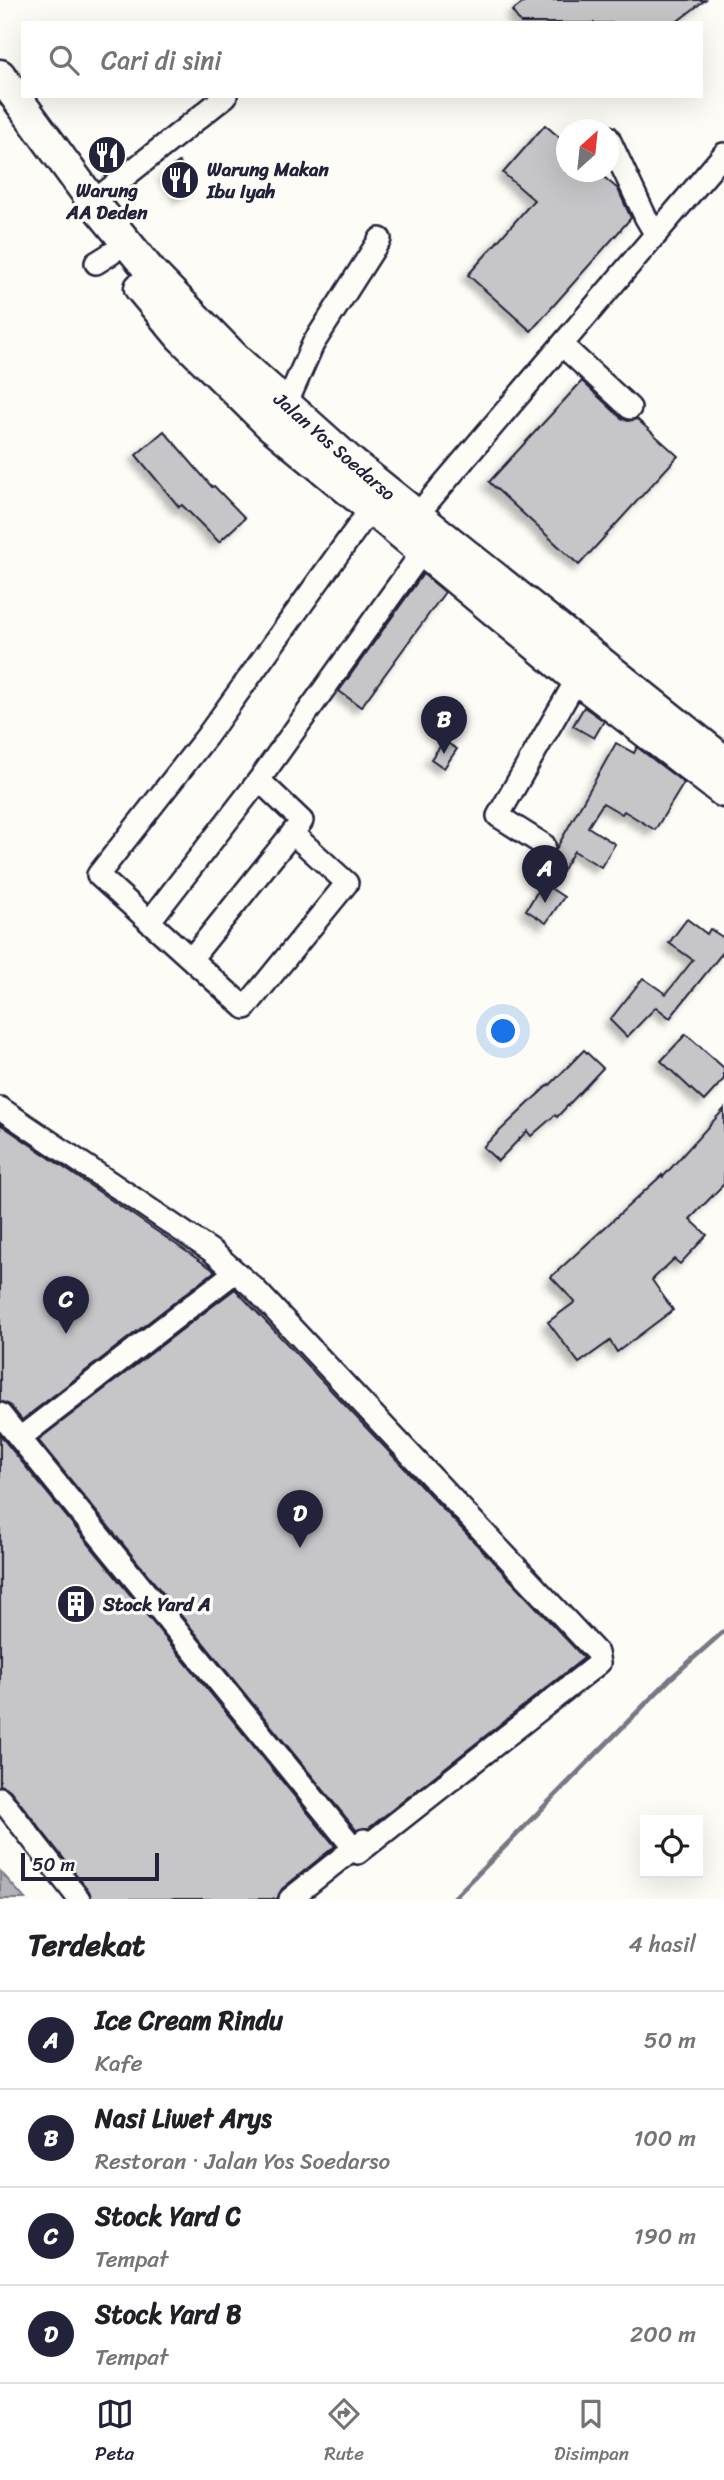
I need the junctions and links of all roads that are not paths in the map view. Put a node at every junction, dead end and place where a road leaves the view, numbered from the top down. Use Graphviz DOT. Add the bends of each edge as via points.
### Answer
graph roads {
  1 [pos="0,75"];
  2 [pos="223,98"];
  3 [pos="0,109"];
  4 [pos="36,141"];
  5 [pos="724,154"];
  6 [pos="619,159"];
  7 [pos="93,202"];
  8 [pos="656,235"];
  9 [pos="380,239"];
  10 [pos="562,345"];
  11 [pos="286,405"];
  12 [pos="630,408"];
  13 [pos="377,499"];
  14 [pos="426,533"];
  15 [pos="584,667"];
  16 [pos="259,780"];
  17 [pos="723,781"];
  18 [pos="292,833"];
  19 [pos="544,845"];
  20 [pos="149,922"];
  21 [pos="191,959"];
  22 [pos="0,1108"];
  23 [pos="0,1114"];
  24 [pos="229,1273"];
  25 [pos="0,1407"];
  26 [pos="0,1414"];
  27 [pos="19,1434"];
  28 [pos="0,1798"];
  29 [pos="0,1812"];
  30 [pos="358,1849"];
  31 [pos="68,1899"];
  32 [pos="79,1899"];
  33 [pos="290,1899"];
  34 [pos="300,1899"];
  1 -- 4 [label="highway, Jalan Yos Soedarso"];
  2 -- 7 [label="street"];
  3 -- 4 [label="highway, Jalan Yos Soedarso"];
  4 -- 7 [label="highway, Jalan Yos Soedarso"];
  4 -- 13 [label="highway, Jalan Yos Soedarso" via="104,258 270,425"];
  5 -- 8 [label="street"];
  6 -- 8 [label="street"];
  7 -- 11 [label="highway, Jalan Yos Soedarso" via="194,319"];
  8 -- 10 [label="street"];
  9 -- 11 [label="street" via="313,344"];
  10 -- 12 [label="street"];
  10 -- 14 [label="street"];
  11 -- 13 [label="highway, Jalan Yos Soedarso"];
  13 -- 14 [label="highway, Jalan Yos Soedarso"];
  13 -- 20 [label="street" via="207,736 97,876"];
  14 -- 15 [label="highway, Jalan Yos Soedarso"];
  14 -- 16 [label="street"];
  15 -- 17 [label="highway, Jalan Yos Soedarso"];
  15 -- 19 [label="street" via="498,816"];
  16 -- 18 [label="street" via="302,821"];
  16 -- 20 [label="street"];
  18 -- 21 [label="street"];
  18 -- 21 [label="street" via="347,883 245,1008"];
  20 -- 21 [label="street"];
  22 -- 24 [label="street" via="213,1252"];
  23 -- 24 [label="street"];
  24 -- 27 [label="street"];
  24 -- 30 [label="street" via="589,1655 586,1665"];
  25 -- 27 [label="street"];
  26 -- 27 [label="street"];
  27 -- 30 [label="street"];
  28 -- 32 [label="street"];
  29 -- 31 [label="street"];
  30 -- 33 [label="street"];
  30 -- 34 [label="street"];
}
